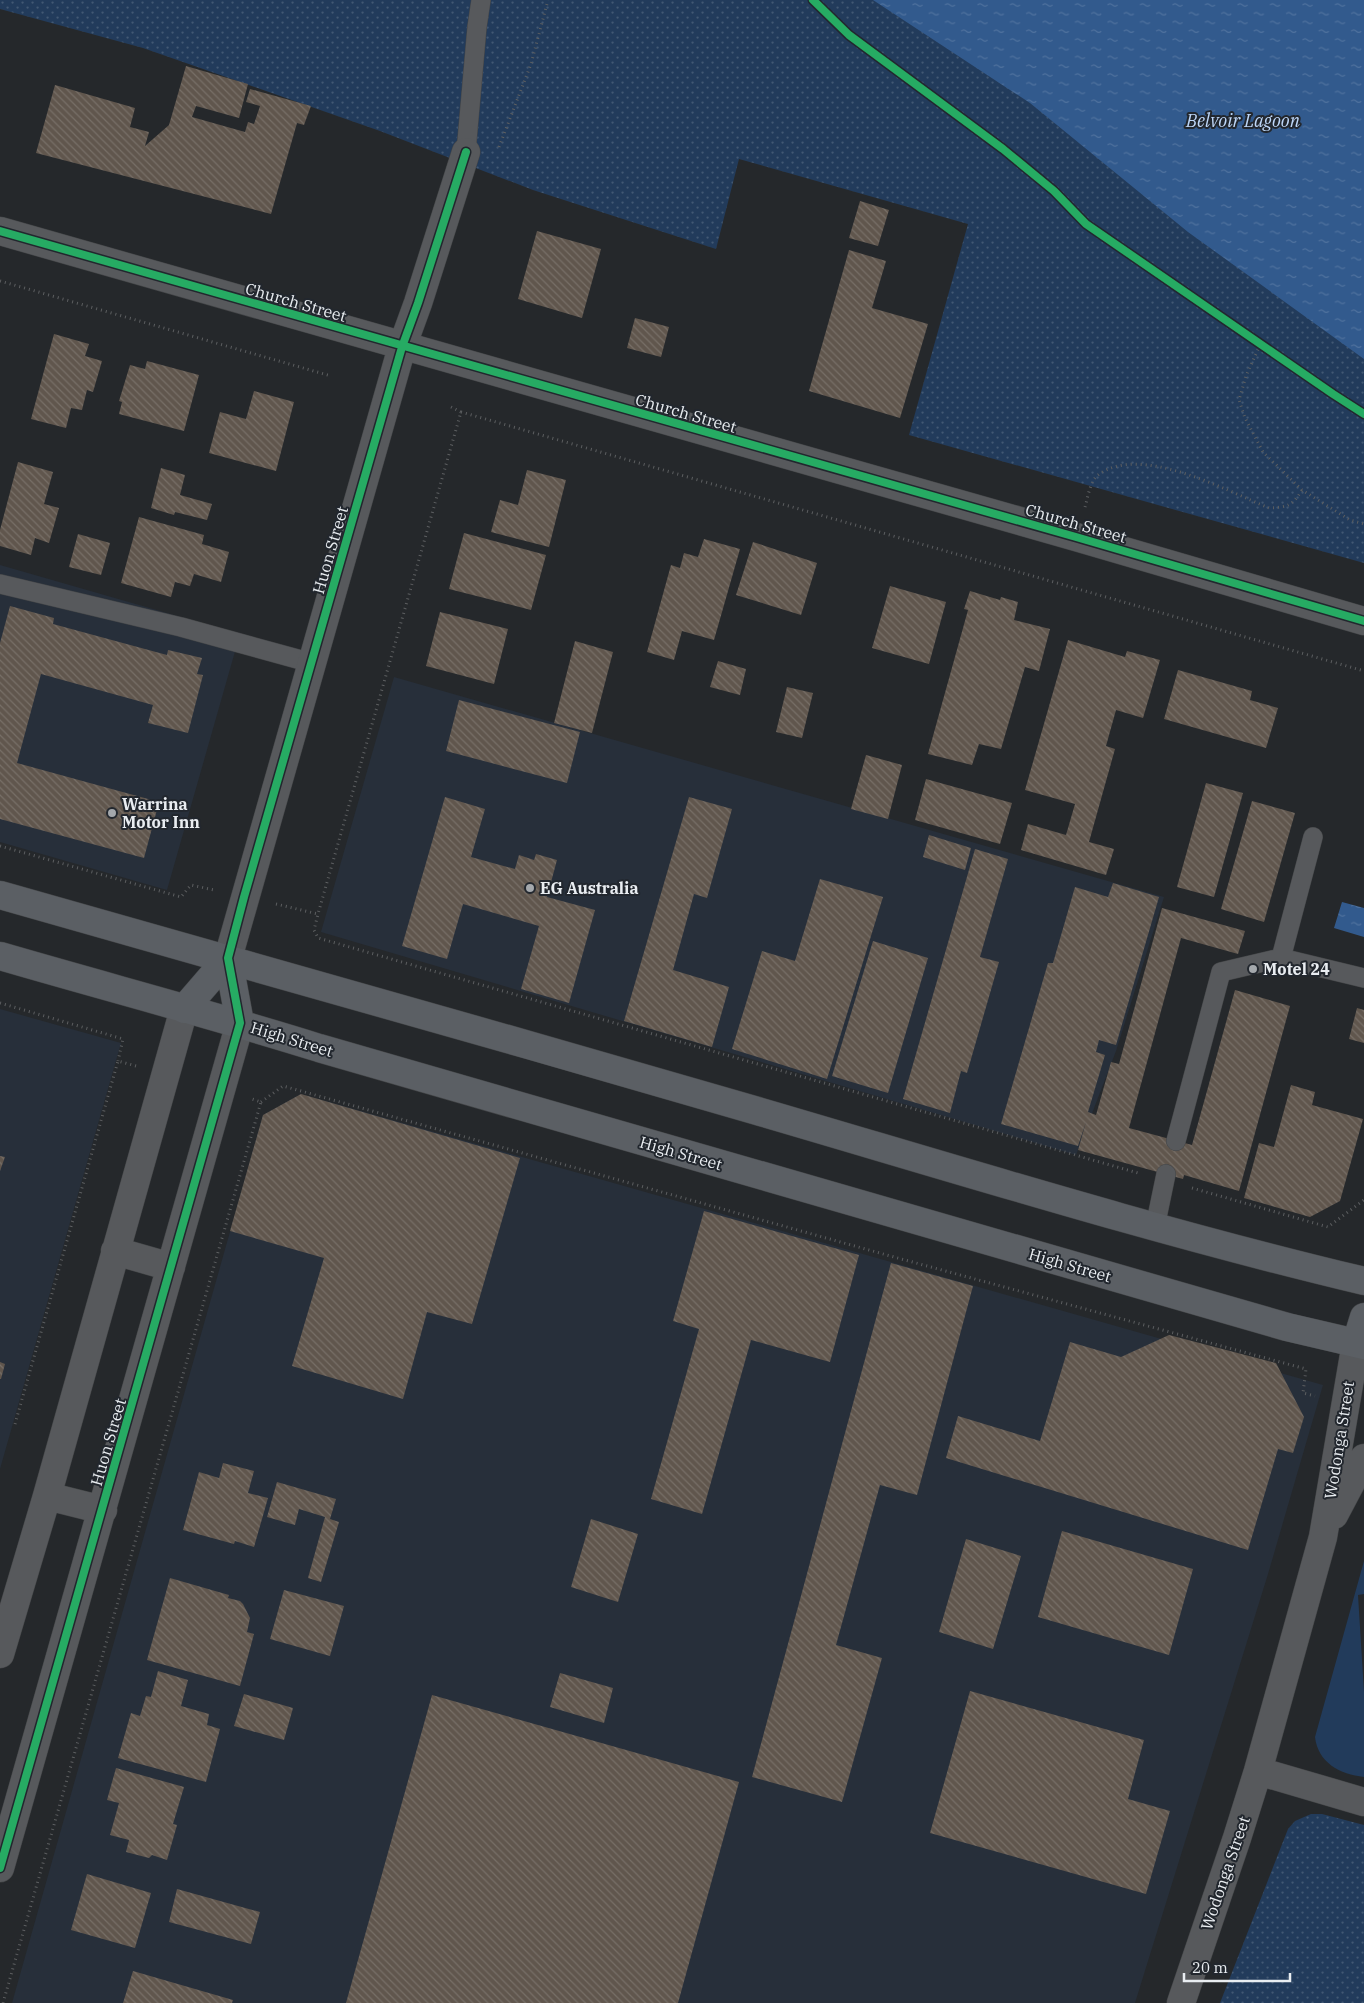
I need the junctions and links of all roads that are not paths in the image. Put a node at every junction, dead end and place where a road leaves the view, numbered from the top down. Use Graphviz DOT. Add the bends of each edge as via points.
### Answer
graph roads {
  1 [pos="470,0"];
  2 [pos="481,0"];
  3 [pos="477,27"];
  4 [pos="466,152"];
  5 [pos="0,231"];
  6 [pos="402,347"];
  7 [pos="0,584"];
  8 [pos="1364,621"];
  9 [pos="312,663"];
  10 [pos="1313,837"];
  11 [pos="0,895"];
  12 [pos="0,956"];
  13 [pos="228,958"];
  14 [pos="1281,958"];
  15 [pos="1364,978"];
  16 [pos="184,1009"];
  17 [pos="240,1023"];
  18 [pos="1176,1141"];
  19 [pos="1165,1177"];
  20 [pos="1155,1227"];
  21 [pos="115,1251"];
  22 [pos="171,1267"];
  23 [pos="1364,1281"];
  24 [pos="1364,1317"];
  25 [pos="1360,1344"];
  26 [pos="1364,1458"];
  27 [pos="47,1496"];
  28 [pos="103,1510"];
  29 [pos="1323,1537"];
  30 [pos="0,1654"];
  31 [pos="1258,1771"];
  32 [pos="1364,1802"];
  33 [pos="6,1823"];
  34 [pos="0,1868"];
  35 [pos="1181,2003"];
  1 -- 3 [label="lane"];
  2 -- 3 [label="lane"];
  3 -- 4 [label="lane"];
  4 -- 6 [label="street, Huon Street"];
  5 -- 6 [label="street, Church Street"];
  6 -- 8 [label="street, Church Street"];
  6 -- 9 [label="street, Huon Street"];
  7 -- 9 [label="lane" via="181,627"];
  9 -- 13 [label="street, Huon Street"];
  10 -- 14 [label="lane"];
  11 -- 13 [label="main road"];
  12 -- 16 [label="main road, High Street"];
  13 -- 16 [label="main road"];
  13 -- 17 [label="main road"];
  13 -- 20 [label="main road"];
  14 -- 15 [label="lane"];
  14 -- 18 [label="lane" via="1221,972"];
  16 -- 17 [label="main road, High Street"];
  16 -- 21 [label="street"];
  17 -- 22 [label="street, Huon Street"];
  17 -- 25 [label="main road, High Street" via="1287,1327"];
  19 -- 20 [label="lane"];
  20 -- 23 [label="main road"];
  21 -- 22 [label="street"];
  21 -- 27 [label="street"];
  22 -- 28 [label="street, Huon Street"];
  24 -- 25 [label="main road"];
  25 -- 29 [label="street, Wodonga Street" via="1345,1404"];
  26 -- 29 [label="street, Wodonga Street"];
  27 -- 28 [label="street"];
  27 -- 30 [label="street"];
  28 -- 33 [label="street, Huon Street"];
  29 -- 31 [label="street, Wodonga Street"];
  31 -- 32 [label="street"];
  31 -- 35 [label="street, Wodonga Street"];
  33 -- 34 [label="street, Huon Street"];
}
